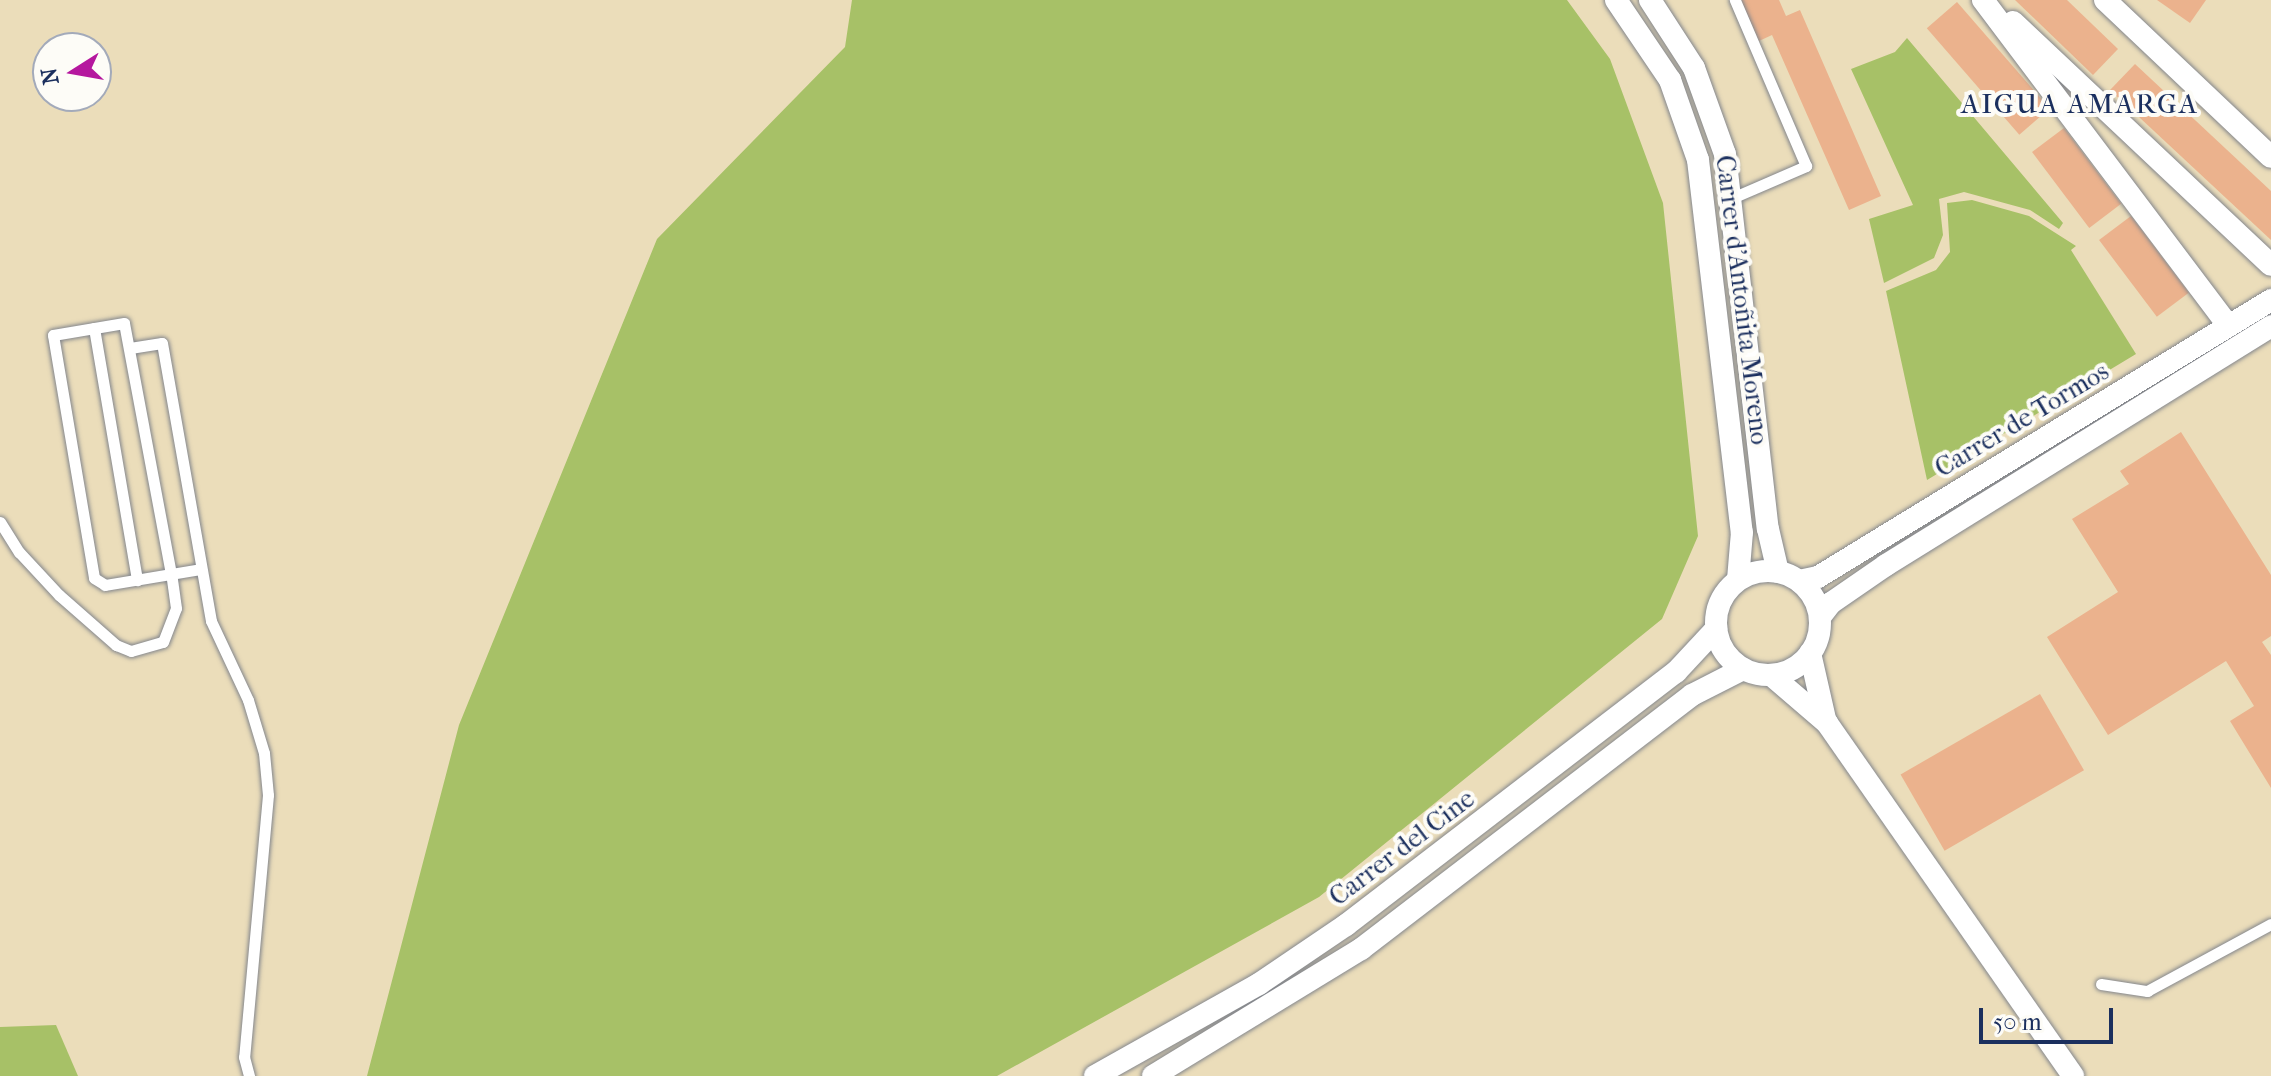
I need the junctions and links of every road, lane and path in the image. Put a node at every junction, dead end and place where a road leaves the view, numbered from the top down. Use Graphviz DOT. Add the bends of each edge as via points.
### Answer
graph roads {
  1 [pos="1616,0"];
  2 [pos="1650,0"];
  3 [pos="1735,0"];
  4 [pos="1983,0"];
  5 [pos="1989,0"];
  6 [pos="2105,0"];
  7 [pos="2271,157"];
  8 [pos="1732,198"];
  9 [pos="2271,265"];
  10 [pos="2271,300"];
  11 [pos="2229,326"];
  12 [pos="2271,326"];
  13 [pos="94,328"];
  14 [pos="130,348"];
  15 [pos="0,522"];
  16 [pos="201,569"];
  17 [pos="1778,572"];
  18 [pos="171,574"];
  19 [pos="137,580"];
  20 [pos="1738,580"];
  21 [pos="1799,581"];
  22 [pos="1820,617"];
  23 [pos="1716,629"];
  24 [pos="1810,653"];
  25 [pos="1743,669"];
  26 [pos="1771,675"];
  27 [pos="1827,723"];
  28 [pos="2271,924"];
  29 [pos="2101,984"];
  30 [pos="249,1076"];
  31 [pos="1095,1076"];
  32 [pos="1153,1076"];
  33 [pos="2073,1076"];
  1 -- 20 [label="street, Carrer d'Antoñita Moreno" via="1670,80 1698,160 1742,532"];
  2 -- 8 [label="street, Carrer d'Antoñita Moreno" via="1677,37 1711,106"];
  3 -- 8 [label="lane" via="1806,166"];
  4 -- 11 [label="street"];
  5 -- 9 [label="street"];
  6 -- 7 [label="street"];
  8 -- 17 [label="street, Carrer d'Antoñita Moreno" via="1768,529"];
  10 -- 11 [label="street, Carrer de Tormos"];
  11 -- 21 [label="street, Carrer de Tormos" via="1818,577"];
  12 -- 22 [label="street, Carrer de Tormos" via="1886,565 1831,603"];
  13 -- 14 [label="lane" via="124,323"];
  13 -- 19 [label="lane"];
  13 -- 19 [label="lane" via="53,335 94,578 105,585"];
  14 -- 16 [label="lane" via="162,343"];
  14 -- 18 [label="lane"];
  15 -- 18 [label="lane" via="19,552 59,595 116,645 131,651 163,642 172,629 176,608"];
  16 -- 18 [label="lane"];
  16 -- 30 [label="lane" via="211,621 248,700 264,753 268,795 244,1057"];
  17 -- 20 [label="street"];
  17 -- 21 [label="street"];
  18 -- 19 [label="lane"];
  20 -- 23 [label="street" via="1720,601"];
  21 -- 22 [label="street"];
  22 -- 24 [label="street"];
  23 -- 25 [label="street" via="1725,652"];
  23 -- 31 [label="street, Carrer del Cine" via="1676,672 1346,925 1259,984"];
  24 -- 26 [label="street" via="1800,664"];
  24 -- 27 [label="street"];
  25 -- 26 [label="street"];
  25 -- 32 [label="street" via="1692,695 1361,949"];
  26 -- 27 [label="street"];
  27 -- 33 [label="street"];
  28 -- 29 [label="lane" via="2147,991"];
}
